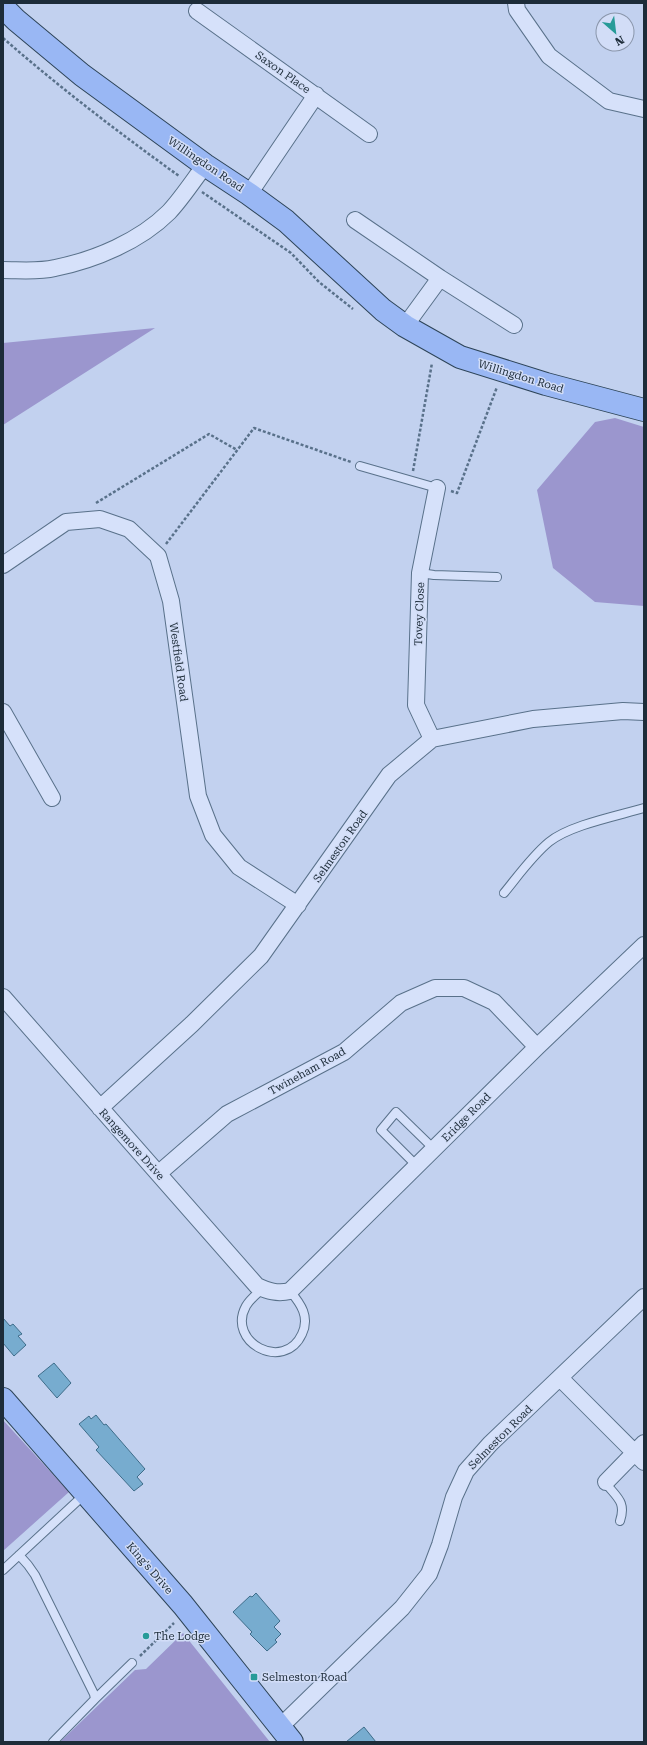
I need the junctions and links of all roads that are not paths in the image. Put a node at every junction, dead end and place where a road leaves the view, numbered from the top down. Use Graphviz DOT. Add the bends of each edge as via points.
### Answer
graph roads {
  1 [pos="516,3"];
  2 [pos="3,7"];
  3 [pos="197,11"];
  4 [pos="316,95"];
  5 [pos="644,110"];
  6 [pos="370,134"];
  7 [pos="204,166"];
  8 [pos="249,194"];
  9 [pos="355,220"];
  10 [pos="3,270"];
  11 [pos="440,278"];
  12 [pos="514,325"];
  13 [pos="404,326"];
  14 [pos="644,410"];
  15 [pos="360,466"];
  16 [pos="437,488"];
  17 [pos="3,565"];
  18 [pos="420,573"];
  19 [pos="497,577"];
  20 [pos="3,712"];
  21 [pos="644,712"];
  22 [pos="432,739"];
  23 [pos="52,798"];
  24 [pos="644,808"];
  25 [pos="504,893"];
  26 [pos="298,905"];
  27 [pos="644,945"];
  28 [pos="3,997"];
  29 [pos="538,1047"];
  30 [pos="100,1108"];
  31 [pos="434,1148"];
  32 [pos="417,1166"];
  33 [pos="159,1173"];
  34 [pos="263,1288"];
  35 [pos="290,1291"];
  36 [pos="644,1297"];
  37 [pos="560,1378"];
  38 [pos="3,1399"];
  39 [pos="641,1453"];
  40 [pos="606,1482"];
  41 [pos="85,1494"];
  42 [pos="620,1521"];
  43 [pos="19,1555"];
  44 [pos="3,1570"];
  45 [pos="132,1663"];
  46 [pos="95,1699"];
  47 [pos="286,1735"];
  48 [pos="53,1742"];
  1 -- 5 [label="street" via="517,10 549,56 609,101"];
  2 -- 7 [label="main road, Willingdon Road" via="82,75"];
  3 -- 4 [label="street, Saxon Place"];
  4 -- 6 [label="street, Saxon Place"];
  4 -- 8 [label="street"];
  7 -- 8 [label="main road, Willingdon Road"];
  7 -- 10 [label="street" via="169,212 124,244 93,257 54,268"];
  8 -- 13 [label="main road, Willingdon Road" via="286,221"];
  9 -- 11 [label="street"];
  11 -- 12 [label="street"];
  11 -- 13 [label="street"];
  13 -- 14 [label="main road, Willingdon Road" via="460,357 546,384"];
  15 -- 16 [label="lane"];
  16 -- 18 [label="street, Tovey Close"];
  17 -- 26 [label="street, Westfield Road" via="66,522 100,518 129,529 158,556 170,601 198,796 213,835 239,867"];
  18 -- 19 [label="lane"];
  18 -- 22 [label="street, Tovey Close" via="416,705"];
  20 -- 23 [label="street"];
  21 -- 22 [label="street, Selmeston Road" via="623,711 533,719"];
  22 -- 26 [label="street, Selmeston Road" via="389,775"];
  24 -- 25 [label="lane" via="561,834 548,843"];
  26 -- 30 [label="street, Selmeston Road" via="261,956 192,1024"];
  27 -- 29 [label="street, Eridge Road"];
  28 -- 30 [label="street, Rangemore Drive"];
  29 -- 31 [label="street, Eridge Road"];
  29 -- 33 [label="street, Twineham Road" via="494,1002 464,988 435,988 401,1003 344,1052 227,1114"];
  30 -- 33 [label="street, Rangemore Drive"];
  31 -- 32 [label="street, Eridge Road"];
  31 -- 32 [label="lane" via="396,1112 381,1130"];
  32 -- 35 [label="street, Eridge Road"];
  33 -- 34 [label="street, Rangemore Drive" via="257,1286"];
  34 -- 35 [label="street, Rangemore Drive" via="281,1293"];
  34 -- 35 [label="lane" via="245,1307 242,1318 244,1332 256,1347 274,1353 295,1345 305,1328 304,1312"];
  36 -- 37 [label="street, Selmeston Road"];
  37 -- 39 [label="street"];
  37 -- 47 [label="street, Selmeston Road" via="490,1444 466,1471 454,1497 429,1574"];
  38 -- 41 [label="main road, King's Drive"];
  39 -- 40 [label="street"];
  40 -- 42 [label="lane" via="622,1503"];
  41 -- 43 [label="lane"];
  41 -- 47 [label="main road, King's Drive" via="187,1611"];
  43 -- 44 [label="lane"];
  43 -- 46 [label="lane" via="35,1575"];
  45 -- 46 [label="lane"];
  46 -- 48 [label="lane"];
}
